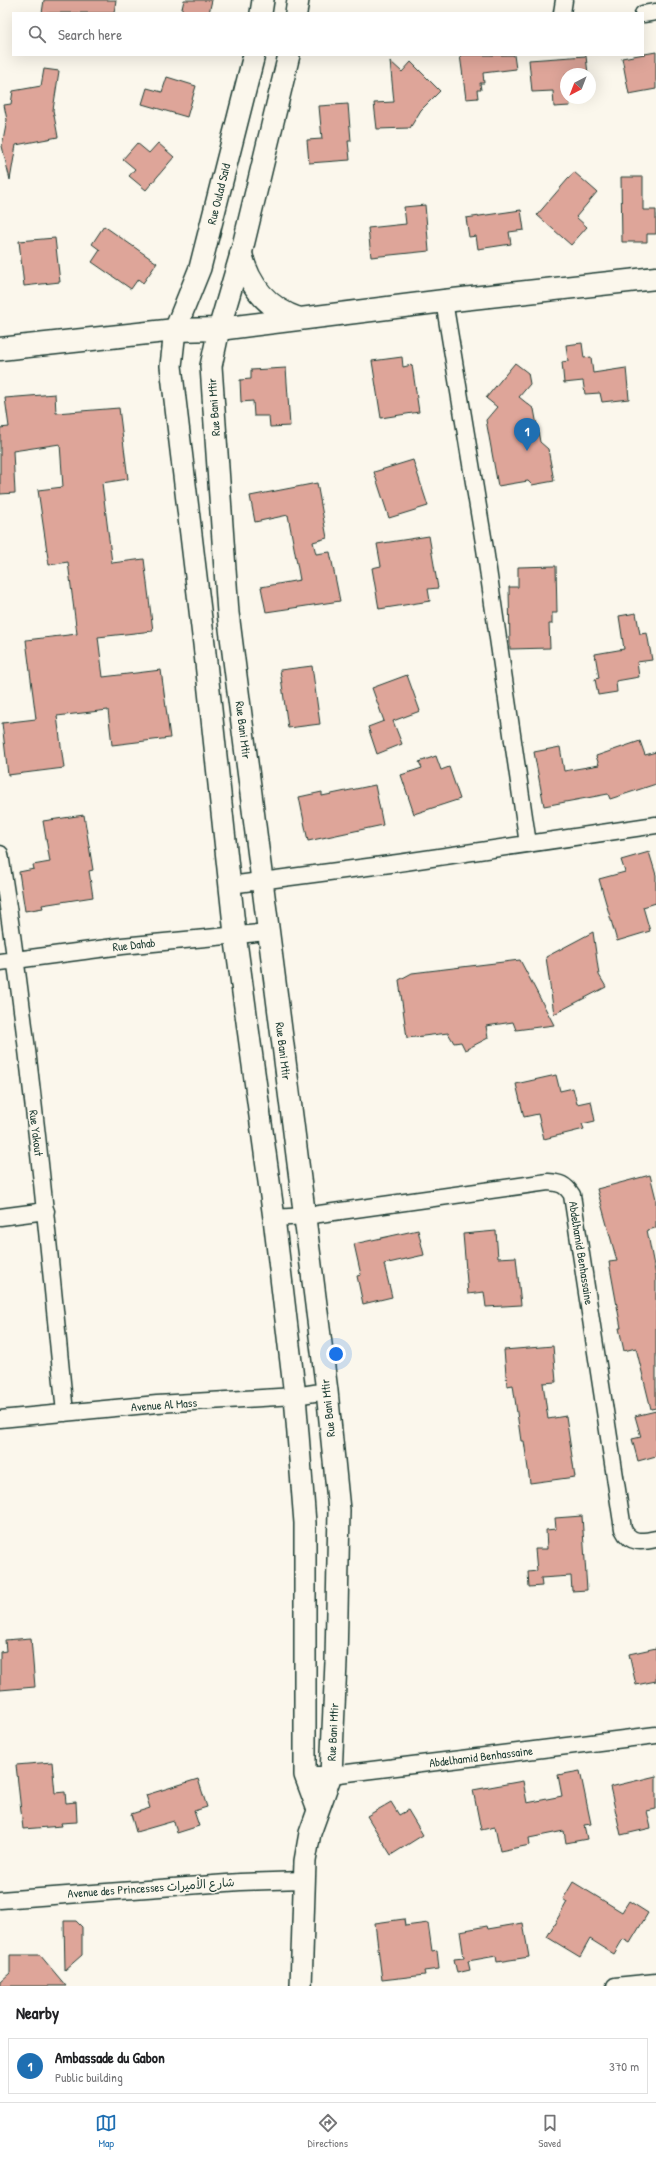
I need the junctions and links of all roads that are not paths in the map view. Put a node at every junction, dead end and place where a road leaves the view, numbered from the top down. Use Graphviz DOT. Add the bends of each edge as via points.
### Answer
graph roads {
  1 [pos="263,0"];
  2 [pos="298,0"];
  3 [pos="564,0"];
  4 [pos="261,12"];
  5 [pos="296,12"];
  6 [pos="562,12"];
  7 [pos="656,12"];
  8 [pos="644,14"];
  9 [pos="254,56"];
  10 [pos="288,56"];
  11 [pos="241,254"];
  12 [pos="656,278"];
  13 [pos="444,301"];
  14 [pos="299,319"];
  15 [pos="219,328"];
  16 [pos="175,330"];
  17 [pos="0,349"];
  18 [pos="656,825"];
  19 [pos="528,844"];
  20 [pos="0,854"];
  21 [pos="263,881"];
  22 [pos="230,885"];
  23 [pos="268,932"];
  24 [pos="235,934"];
  25 [pos="8,961"];
  26 [pos="46,1211"];
  27 [pos="305,1216"];
  28 [pos="0,1217"];
  29 [pos="274,1218"];
  30 [pos="327,1391"];
  31 [pos="296,1396"];
  32 [pos="65,1413"];
  33 [pos="0,1419"];
  34 [pos="656,1539"];
  35 [pos="656,1735"];
  36 [pos="305,1775"];
  37 [pos="331,1775"];
  38 [pos="318,1810"];
  39 [pos="303,1880"];
  40 [pos="0,1900"];
  41 [pos="656,1982"];
  42 [pos="301,1986"];
  43 [pos="615,1986"];
  1 -- 4 [label="street"];
  2 -- 5 [label="street"];
  3 -- 6 [label="street"];
  7 -- 8 [label="street"];
  9 -- 16 [label="street, Rue Oulad Said" via="200,268"];
  10 -- 11 [label="street"];
  11 -- 14 [label="main road" via="245,269 260,295 284,314"];
  11 -- 15 [label="street"];
  12 -- 13 [label="main road"];
  13 -- 14 [label="main road"];
  13 -- 19 [label="street" via="485,549"];
  14 -- 15 [label="main road"];
  15 -- 16 [label="main road"];
  15 -- 21 [label="street, Rue Bani Mtir" via="211,366 228,613"];
  16 -- 17 [label="main road"];
  16 -- 22 [label="street" via="171,366"];
  18 -- 19 [label="street"];
  19 -- 21 [label="street"];
  20 -- 25 [label="street, Rue Yakout"];
  21 -- 22 [label="street"];
  21 -- 23 [label="street, Rue Bani Mtir"];
  22 -- 24 [label="street"];
  23 -- 24 [label="street, Rue Dahab"];
  23 -- 27 [label="street, Rue Bani Mtir"];
  24 -- 25 [label="street, Rue Dahab"];
  24 -- 29 [label="street"];
  25 -- 26 [label="street, Rue Yakout"];
  26 -- 28 [label="street"];
  26 -- 32 [label="street, Rue Yakout"];
  27 -- 29 [label="street, Abdelhamid Benhassaine"];
  27 -- 30 [label="street, Rue Bani Mtir"];
  27 -- 34 [label="street, Abdelhamid Benhassaine" via="548,1182 567,1186 572,1195 623,1529 627,1536 640,1542"];
  29 -- 31 [label="street"];
  30 -- 31 [label="street, Avenue Al Mass"];
  30 -- 37 [label="street, Rue Bani Mtir" via="339,1510"];
  31 -- 32 [label="street, Avenue Al Mass" via="157,1404"];
  31 -- 36 [label="street" via="305,1523"];
  32 -- 33 [label="street, Avenue Al Mass"];
  35 -- 37 [label="street, Abdelhamid Benhassaine"];
  36 -- 37 [label="street, Abdelhamid Benhassaine"];
  36 -- 38 [label="street"];
  37 -- 38 [label="street, Rue Bani Mtir"];
  38 -- 39 [label="street, Rue Bani Mtir" via="309,1839"];
  39 -- 40 [label="street, Avenue des Princesses شارع الأميرات" via="240,1882"];
  39 -- 42 [label="street, Rue Bani Mtir"];
  41 -- 43 [label="street"];
}
